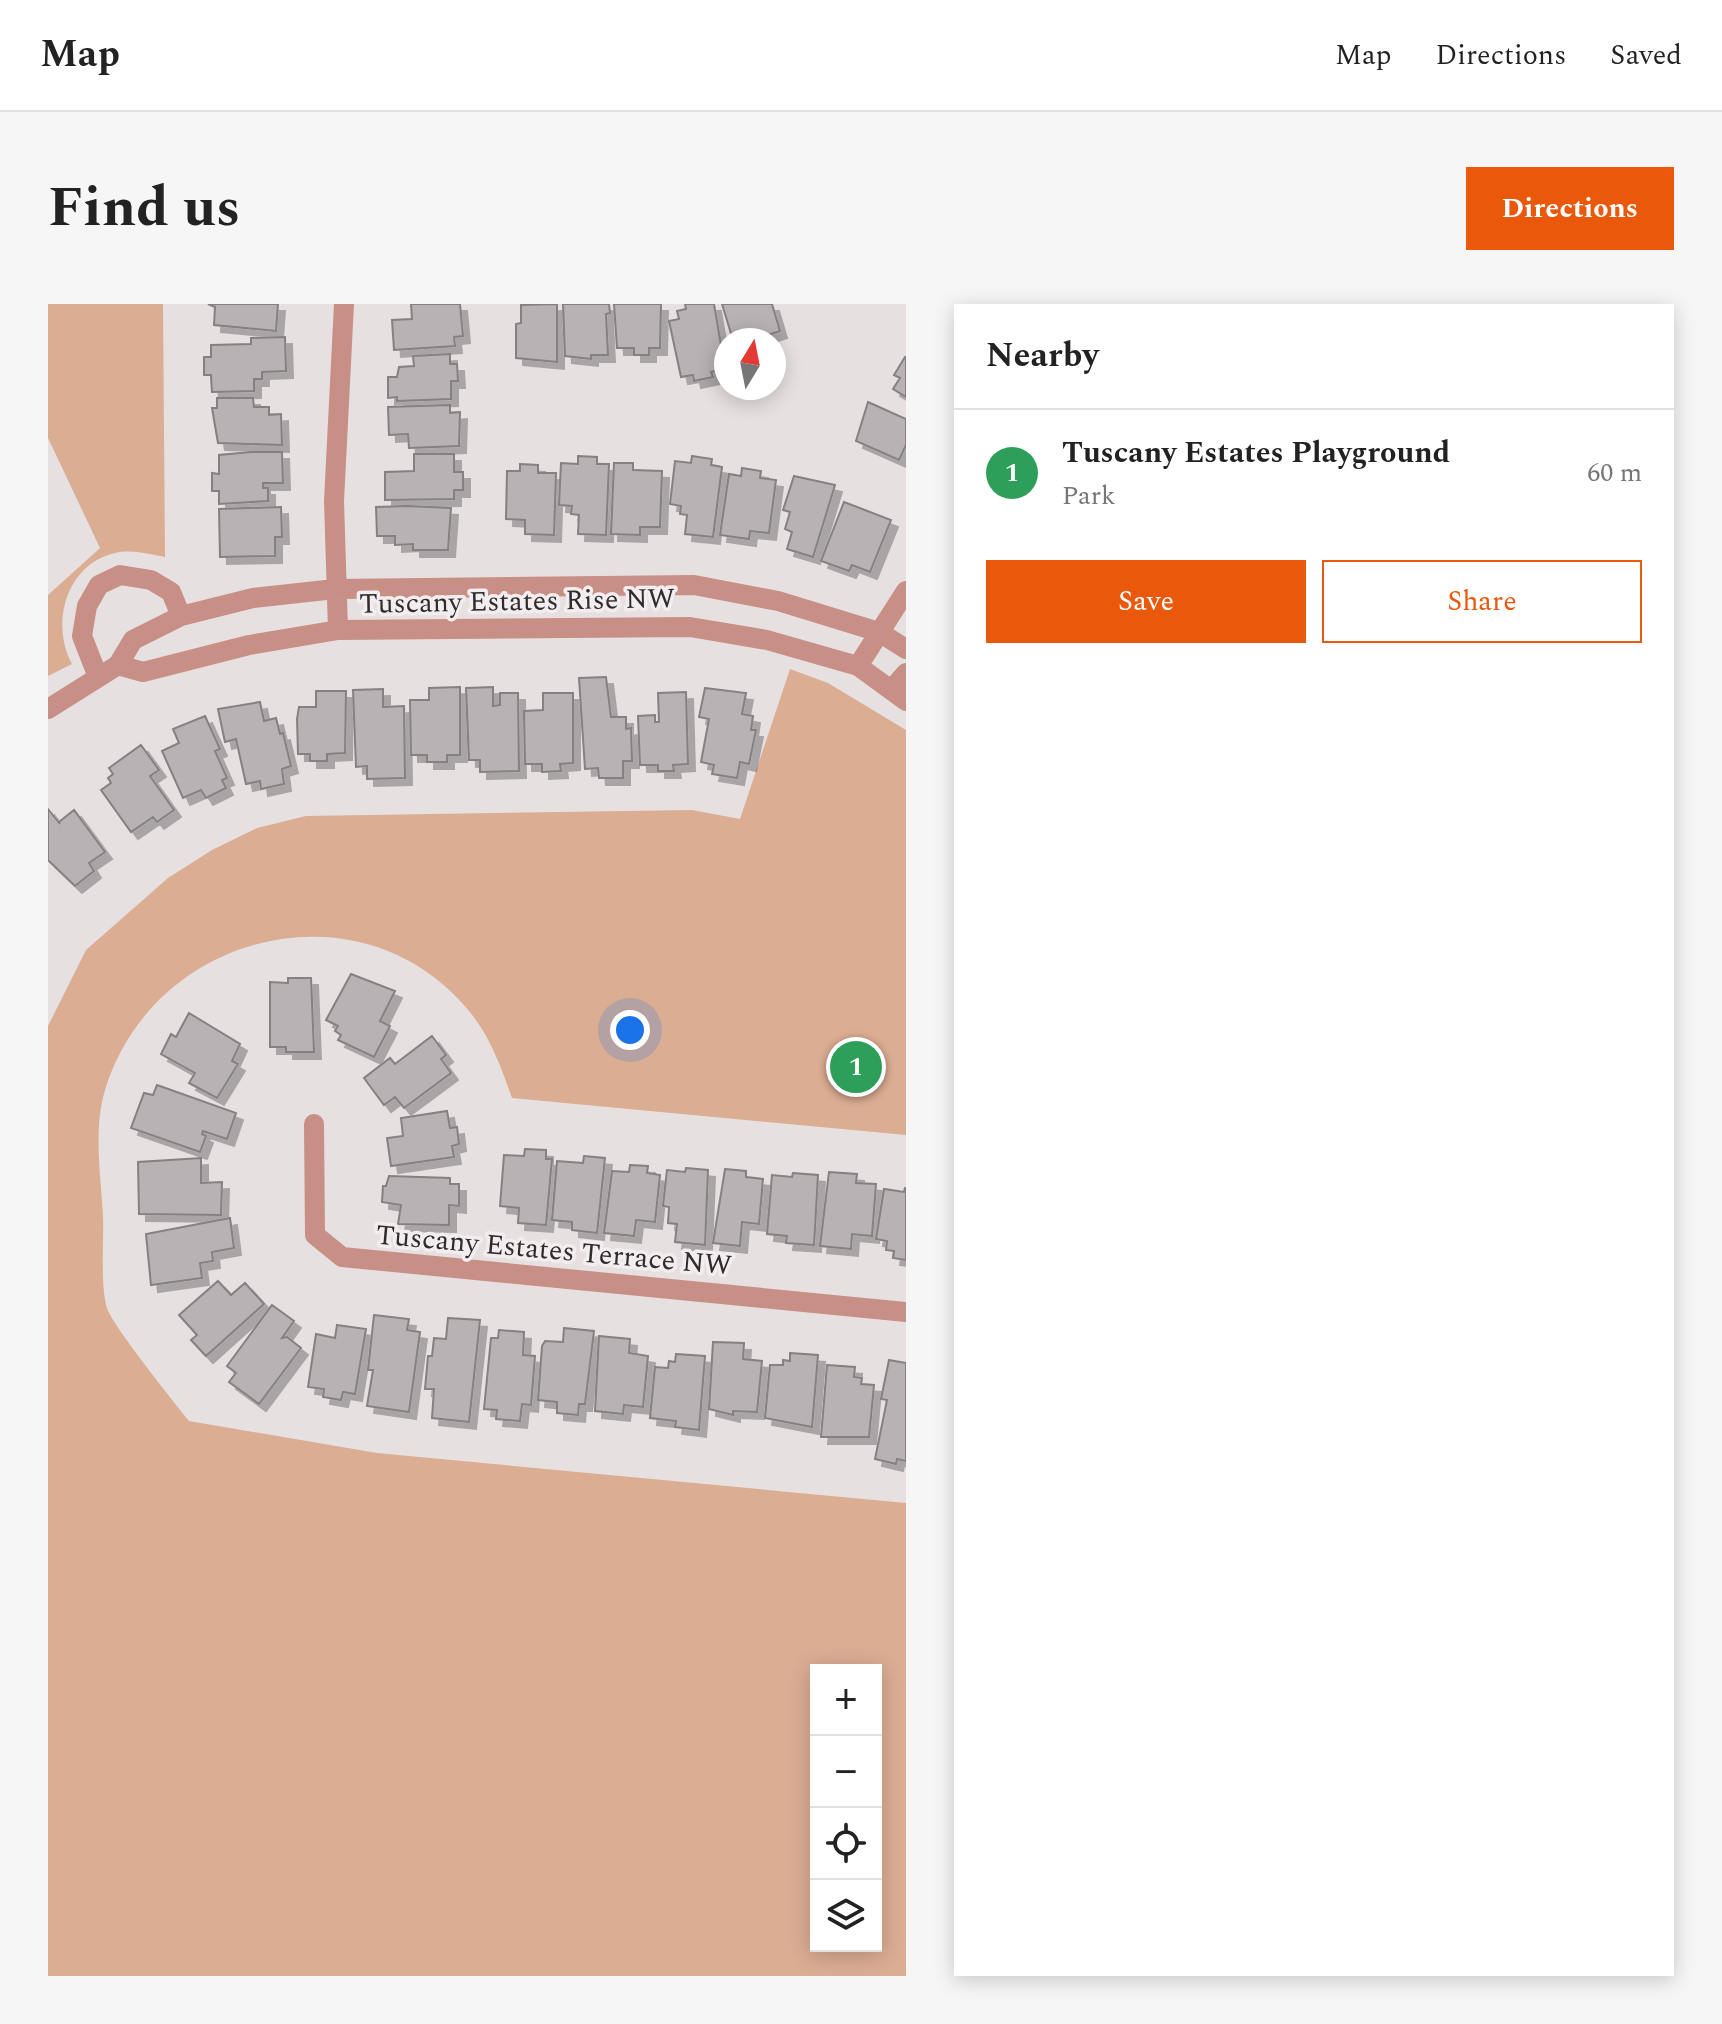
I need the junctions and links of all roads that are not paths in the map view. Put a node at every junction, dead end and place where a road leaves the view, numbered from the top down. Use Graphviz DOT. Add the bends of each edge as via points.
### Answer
graph roads {
  1 [pos="344,304"];
  2 [pos="335,589"];
  3 [pos="906,591"];
  4 [pos="181,616"];
  5 [pos="338,630"];
  6 [pos="879,632"];
  7 [pos="906,649"];
  8 [pos="118,665"];
  9 [pos="858,666"];
  10 [pos="906,673"];
  11 [pos="98,677"];
  12 [pos="899,695"];
  13 [pos="48,709"];
  14 [pos="314,1124"];
  15 [pos="906,1312"];
  1 -- 2 [label="street"];
  2 -- 4 [label="street, Tuscany Estates Rise NW" via="253,598"];
  2 -- 5 [label="street"];
  2 -- 6 [label="street, Tuscany Estates Rise NW" via="694,585 778,601"];
  3 -- 6 [label="street"];
  4 -- 8 [label="street, Tuscany Estates Rise NW" via="133,640"];
  4 -- 11 [label="street" via="171,592 151,580 120,575 99,585 87,606 82,636"];
  5 -- 8 [label="street, Tuscany Estates Rise NW" via="249,645 143,672"];
  5 -- 9 [label="street, Tuscany Estates Rise NW" via="690,627 767,640"];
  6 -- 7 [label="street, Tuscany Estates Rise NW"];
  6 -- 9 [label="street"];
  8 -- 11 [label="street, Tuscany Estates Rise NW"];
  9 -- 12 [label="street, Tuscany Estates Rise NW"];
  10 -- 12 [label="street"];
  11 -- 13 [label="street, Tuscany Estates Rise NW"];
  14 -- 15 [label="street, Tuscany Estates Terrace NW" via="315,1235 342,1257"];
}
